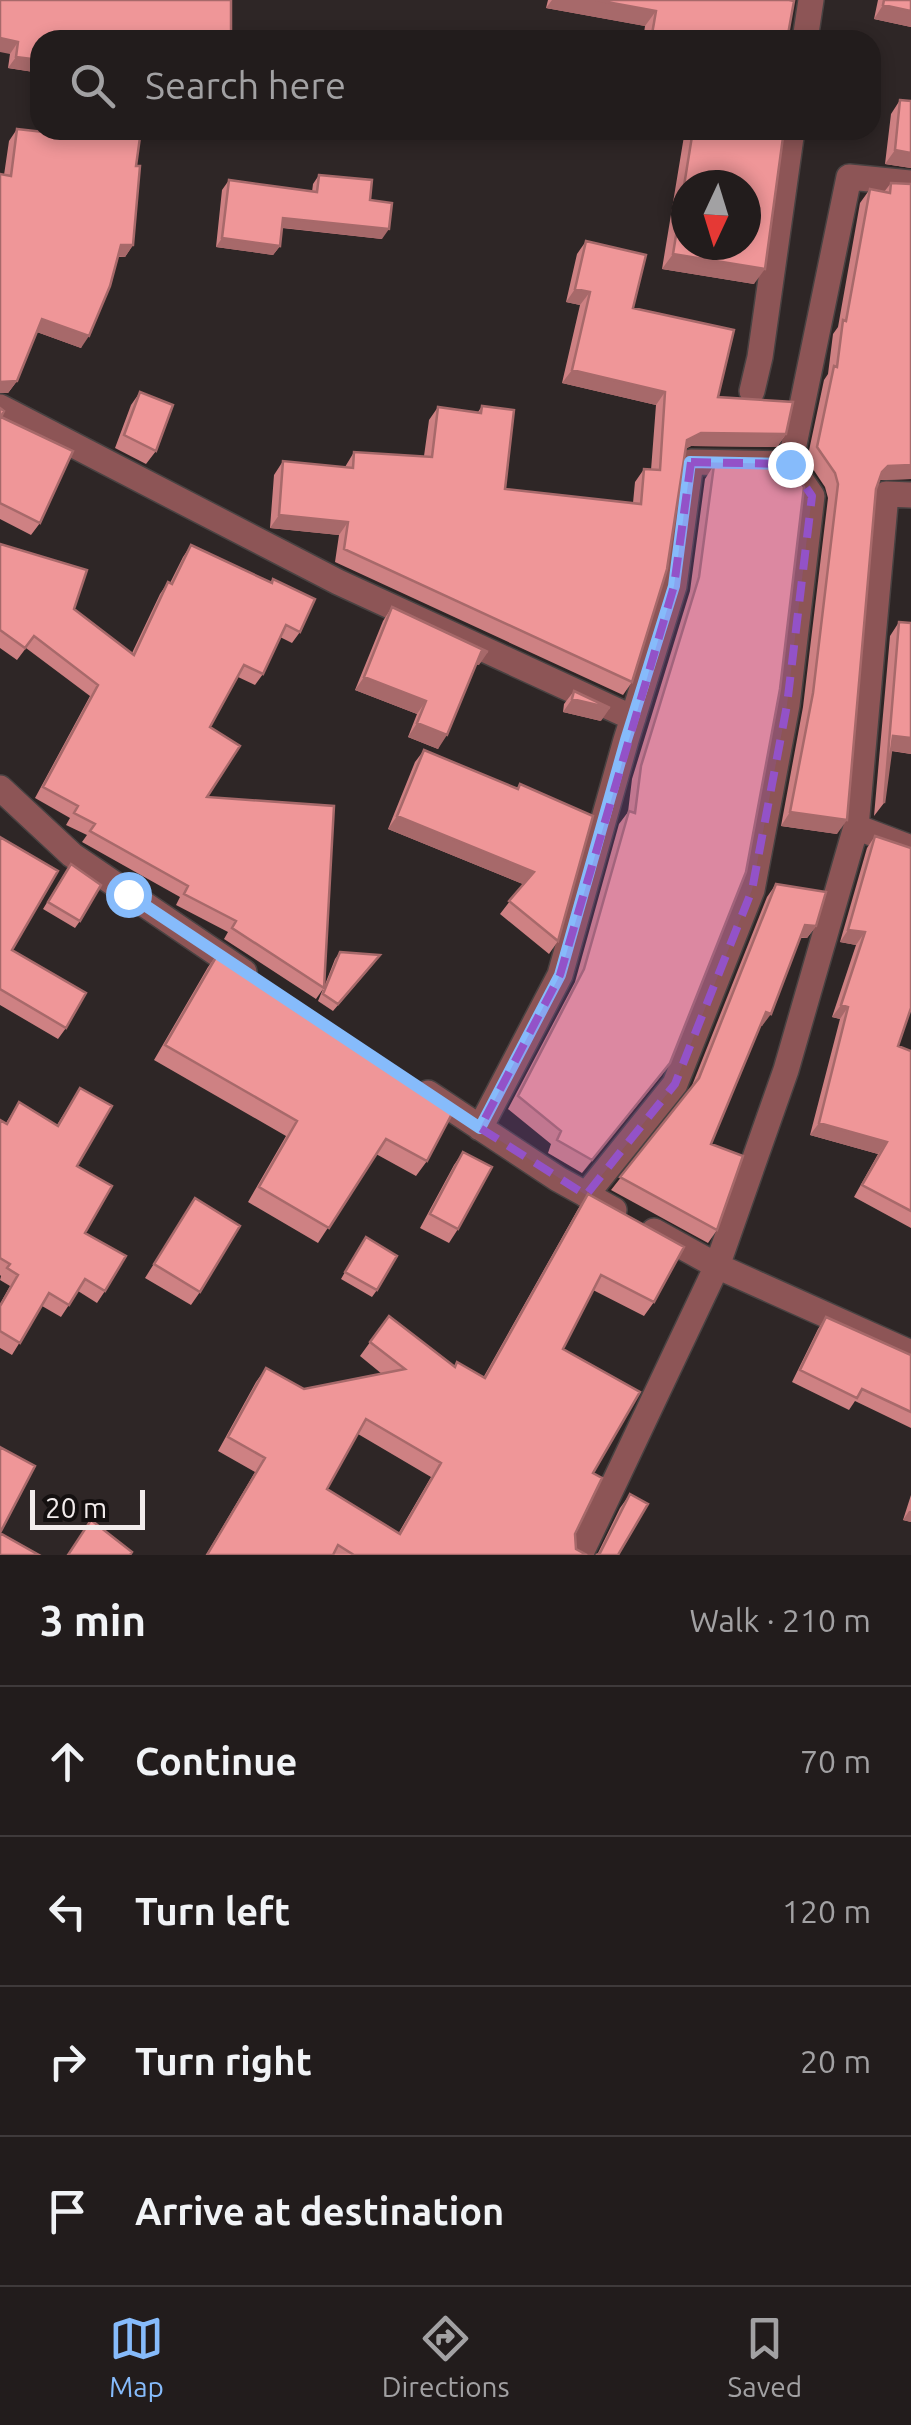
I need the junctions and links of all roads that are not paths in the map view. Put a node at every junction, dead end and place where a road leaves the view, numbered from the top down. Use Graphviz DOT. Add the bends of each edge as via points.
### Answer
graph roads {
  1 [pos="811,0"];
  2 [pos="806,30"];
  3 [pos="791,140"];
  4 [pos="911,183"];
  5 [pos="752,391"];
  6 [pos="0,408"];
  7 [pos="790,464"];
  8 [pos="911,495"];
  9 [pos="633,718"];
  10 [pos="0,788"];
  11 [pos="856,828"];
  12 [pos="911,848"];
  13 [pos="272,990"];
  14 [pos="400,1074"];
  15 [pos="480,1128"];
  16 [pos="586,1195"];
  17 [pos="718,1266"];
  18 [pos="911,1353"];
  19 [pos="580,1555"];
  1 -- 2 [label="street"];
  3 -- 5 [label="street"];
  4 -- 7 [label="street" via="850,177"];
  6 -- 9 [label="street" via="338,582"];
  7 -- 9 [label="street" via="690,462 674,586"];
  7 -- 16 [label="street" via="812,496 787,705 752,890 675,1084"];
  8 -- 11 [label="street" via="886,494"];
  9 -- 15 [label="street" via="560,975"];
  10 -- 13 [label="street" via="72,854"];
  11 -- 12 [label="street"];
  11 -- 17 [label="street" via="786,1070"];
  14 -- 15 [label="street"];
  15 -- 16 [label="street"];
  16 -- 17 [label="street"];
  17 -- 18 [label="street"];
  17 -- 19 [label="street"];
}
